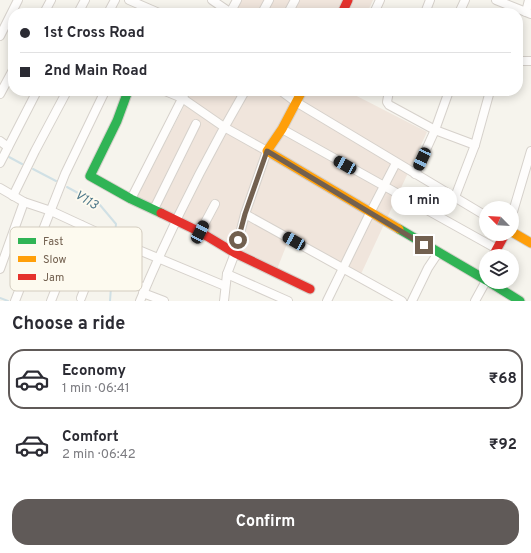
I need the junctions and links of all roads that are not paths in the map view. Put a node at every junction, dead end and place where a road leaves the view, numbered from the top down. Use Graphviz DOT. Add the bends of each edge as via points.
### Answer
graph roads {
  1 [pos="129,0"];
  2 [pos="212,0"];
  3 [pos="496,0"];
  4 [pos="529,0"];
  5 [pos="142,6"];
  6 [pos="224,8"];
  7 [pos="516,8"];
  8 [pos="528,13"];
  9 [pos="8,20"];
  10 [pos="0,36"];
  11 [pos="8,79"];
  12 [pos="0,94"];
  13 [pos="34,96"];
  14 [pos="64,96"];
  15 [pos="103,96"];
  16 [pos="126,96"];
  17 [pos="183,96"];
  18 [pos="185,96"];
  19 [pos="242,96"];
  20 [pos="288,96"];
  21 [pos="299,96"];
  22 [pos="388,96"];
  23 [pos="447,96"];
  24 [pos="489,96"];
  25 [pos="296,102"];
  26 [pos="196,124"];
  27 [pos="224,127"];
  28 [pos="282,129"];
  29 [pos="435,130"];
  30 [pos="0,141"];
  31 [pos="475,145"];
  32 [pos="8,147"];
  33 [pos="267,151"];
  34 [pos="531,152"];
  35 [pos="0,163"];
  36 [pos="396,163"];
  37 [pos="415,174"];
  38 [pos="383,186"];
  39 [pos="0,188"];
  40 [pos="13,196"];
  41 [pos="455,197"];
  42 [pos="131,199"];
  43 [pos="516,201"];
  44 [pos="24,202"];
  45 [pos="215,204"];
  46 [pos="154,209"];
  47 [pos="51,211"];
  48 [pos="479,212"];
  49 [pos="370,213"];
  50 [pos="245,214"];
  51 [pos="176,220"];
  52 [pos="81,225"];
  53 [pos="15,227"];
  54 [pos="45,227"];
  55 [pos="85,227"];
  56 [pos="200,232"];
  57 [pos="519,236"];
  58 [pos="10,241"];
  59 [pos="531,242"];
  60 [pos="490,249"];
  61 [pos="142,251"];
  62 [pos="235,253"];
  63 [pos="438,253"];
  64 [pos="158,258"];
  65 [pos="343,268"];
  66 [pos="0,269"];
  67 [pos="227,274"];
  68 [pos="479,277"];
  69 [pos="225,286"];
  70 [pos="310,288"];
  71 [pos="481,289"];
  72 [pos="500,289"];
  73 [pos="19,291"];
  74 [pos="55,291"];
  75 [pos="84,291"];
  76 [pos="143,294"];
  77 [pos="81,298"];
  78 [pos="15,301"];
  79 [pos="51,301"];
  80 [pos="164,301"];
  81 [pos="224,301"];
  82 [pos="288,301"];
  83 [pos="327,301"];
  84 [pos="402,301"];
  85 [pos="412,301"];
  86 [pos="475,301"];
  87 [pos="520,301"];
  1 -- 5 [label="street"];
  2 -- 6 [label="street"];
  3 -- 7 [label="street"];
  4 -- 8 [label="street"];
  9 -- 10 [label="street"];
  11 -- 12 [label="street"];
  13 -- 32 [label="street"];
  14 -- 40 [label="street"];
  15 -- 47 [label="street" via="65,174"];
  16 -- 42 [label="street" via="90,176"];
  17 -- 42 [label="street"];
  18 -- 27 [label="street"];
  19 -- 27 [label="street"];
  20 -- 25 [label="street"];
  21 -- 25 [label="street"];
  22 -- 29 [label="street" via="388,104"];
  23 -- 29 [label="street"];
  24 -- 31 [label="street"];
  25 -- 28 [label="street"];
  25 -- 36 [label="street"];
  26 -- 46 [label="street"];
  27 -- 33 [label="street"];
  27 -- 51 [label="street"];
  28 -- 33 [label="street"];
  28 -- 38 [label="street"];
  29 -- 31 [label="street"];
  29 -- 37 [label="street"];
  30 -- 32 [label="street"];
  31 -- 41 [label="street"];
  32 -- 35 [label="street"];
  33 -- 49 [label="street"];
  33 -- 50 [label="street"];
  34 -- 43 [label="street"];
  36 -- 37 [label="street"];
  36 -- 38 [label="street"];
  37 -- 41 [label="street"];
  38 -- 49 [label="street"];
  38 -- 60 [label="street"];
  39 -- 40 [label="street"];
  40 -- 44 [label="street"];
  41 -- 48 [label="street"];
  42 -- 46 [label="street"];
  44 -- 47 [label="street"];
  44 -- 53 [label="street"];
  45 -- 56 [label="street"];
  46 -- 51 [label="street"];
  47 -- 52 [label="street"];
  47 -- 54 [label="street"];
  49 -- 63 [label="street"];
  49 -- 65 [label="street"];
  50 -- 62 [label="street"];
  50 -- 65 [label="street"];
  51 -- 56 [label="street"];
  51 -- 64 [label="street"];
  52 -- 55 [label="street"];
  56 -- 62 [label="street"];
  57 -- 59 [label="street"];
  58 -- 66 [label="street"];
  61 -- 64 [label="street"];
  62 -- 67 [label="street"];
  62 -- 70 [label="street"];
  63 -- 68 [label="street"];
  63 -- 85 [label="street"];
  64 -- 69 [label="street"];
  64 -- 76 [label="street"];
  65 -- 83 [label="street"];
  65 -- 84 [label="street"];
  67 -- 69 [label="street"];
  67 -- 82 [label="street"];
  69 -- 81 [label="street"];
  71 -- 86 [label="street"];
  72 -- 87 [label="street"];
  73 -- 78 [label="street"];
  74 -- 79 [label="street"];
  75 -- 77 [label="street"];
  76 -- 80 [label="street"];
}
